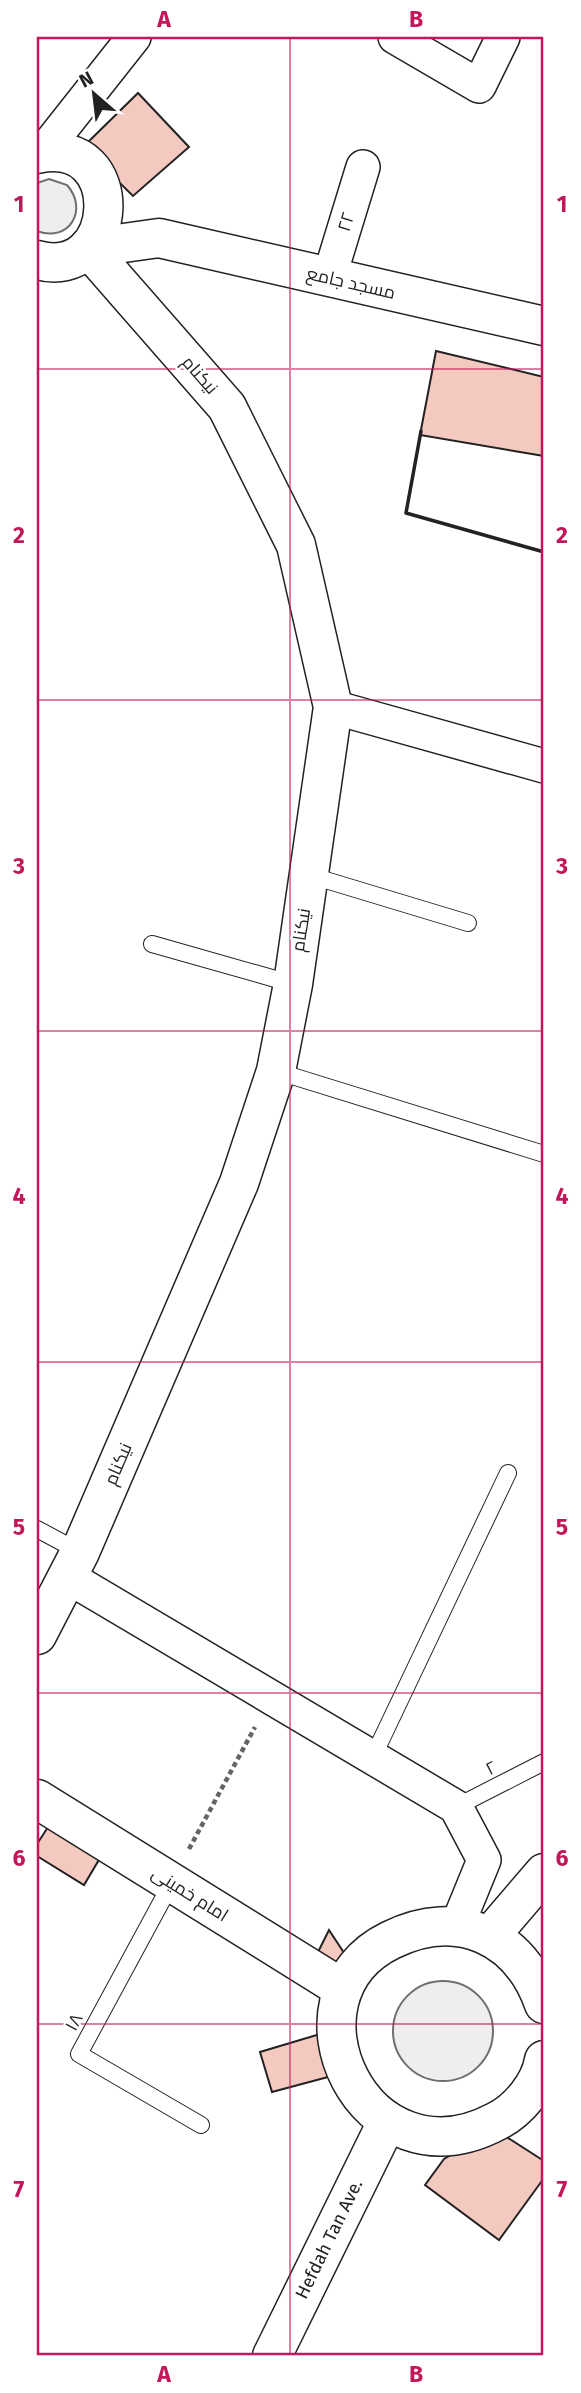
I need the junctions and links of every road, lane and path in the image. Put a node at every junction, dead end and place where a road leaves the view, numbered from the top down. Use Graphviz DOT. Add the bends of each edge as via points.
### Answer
graph roads {
  1 [pos="134,37"];
  2 [pos="395,37"];
  3 [pos="503,37"];
  4 [pos="48,146"];
  5 [pos="363,167"];
  6 [pos="103,174"];
  7 [pos="159,238"];
  8 [pos="88,248"];
  9 [pos="37,260"];
  10 [pos="329,278"];
  11 [pos="544,326"];
  12 [pos="333,707"];
  13 [pos="544,766"];
  14 [pos="309,875"];
  15 [pos="468,923"];
  16 [pos="152,944"];
  17 [pos="293,984"];
  18 [pos="276,1071"];
  19 [pos="544,1154"];
  20 [pos="508,1473"];
  21 [pos="37,1529"];
  22 [pos="74,1565"];
  23 [pos="37,1636"];
  24 [pos="271,1697"];
  25 [pos="373,1756"];
  26 [pos="544,1762"];
  27 [pos="37,1799"];
  28 [pos="456,1807"];
  29 [pos="544,1872"];
  30 [pos="171,1884"];
  31 [pos="473,1931"];
  32 [pos="343,1985"];
  33 [pos="544,2004"];
  34 [pos="541,2079"];
  35 [pos="387,2122"];
  36 [pos="201,2125"];
  37 [pos="272,2356"];
  1 -- 4 [label="street"];
  2 -- 3 [label="street" via="479,86"];
  4 -- 6 [label="street"];
  5 -- 10 [label="street, ۲۲"];
  6 -- 7 [label="street"];
  6 -- 8 [label="street" via="106,201 102,226"];
  7 -- 8 [label="street"];
  7 -- 10 [label="street, مسجد جامع"];
  8 -- 9 [label="street" via="69,259"];
  8 -- 12 [label="street, نیکنام" via="228,407 296,545"];
  10 -- 11 [label="street, مسجد جامع"];
  12 -- 13 [label="street"];
  12 -- 14 [label="street, نیکنام"];
  14 -- 15 [label="lane"];
  14 -- 17 [label="street, نیکنام"];
  16 -- 17 [label="lane"];
  17 -- 18 [label="street, نیکنام"];
  18 -- 19 [label="lane"];
  18 -- 22 [label="street, نیکنام" via="239,1183"];
  20 -- 25 [label="lane"];
  21 -- 22 [label="lane"];
  22 -- 23 [label="street, نیکنام"];
  22 -- 24 [label="street"];
  24 -- 25 [label="street"];
  24 -- 30 [label="path"];
  25 -- 28 [label="street"];
  26 -- 28 [label="lane, ۲"];
  27 -- 30 [label="street, امام خمینی"];
  28 -- 31 [label="street" via="484,1860"];
  29 -- 31 [label="street"];
  30 -- 32 [label="street, امام خمینی"];
  30 -- 36 [label="lane, ۱۸" via="79,2053"];
  31 -- 32 [label="street" via="422,1928 390,1940 363,1959"];
  31 -- 33 [label="street" via="515,1954 535,1978"];
  32 -- 35 [label="street" via="332,2051 360,2097"];
  34 -- 35 [label="street" via="505,2117 473,2137 416,2134"];
  35 -- 37 [label="street, Hefdah Tan Ave."];
}
